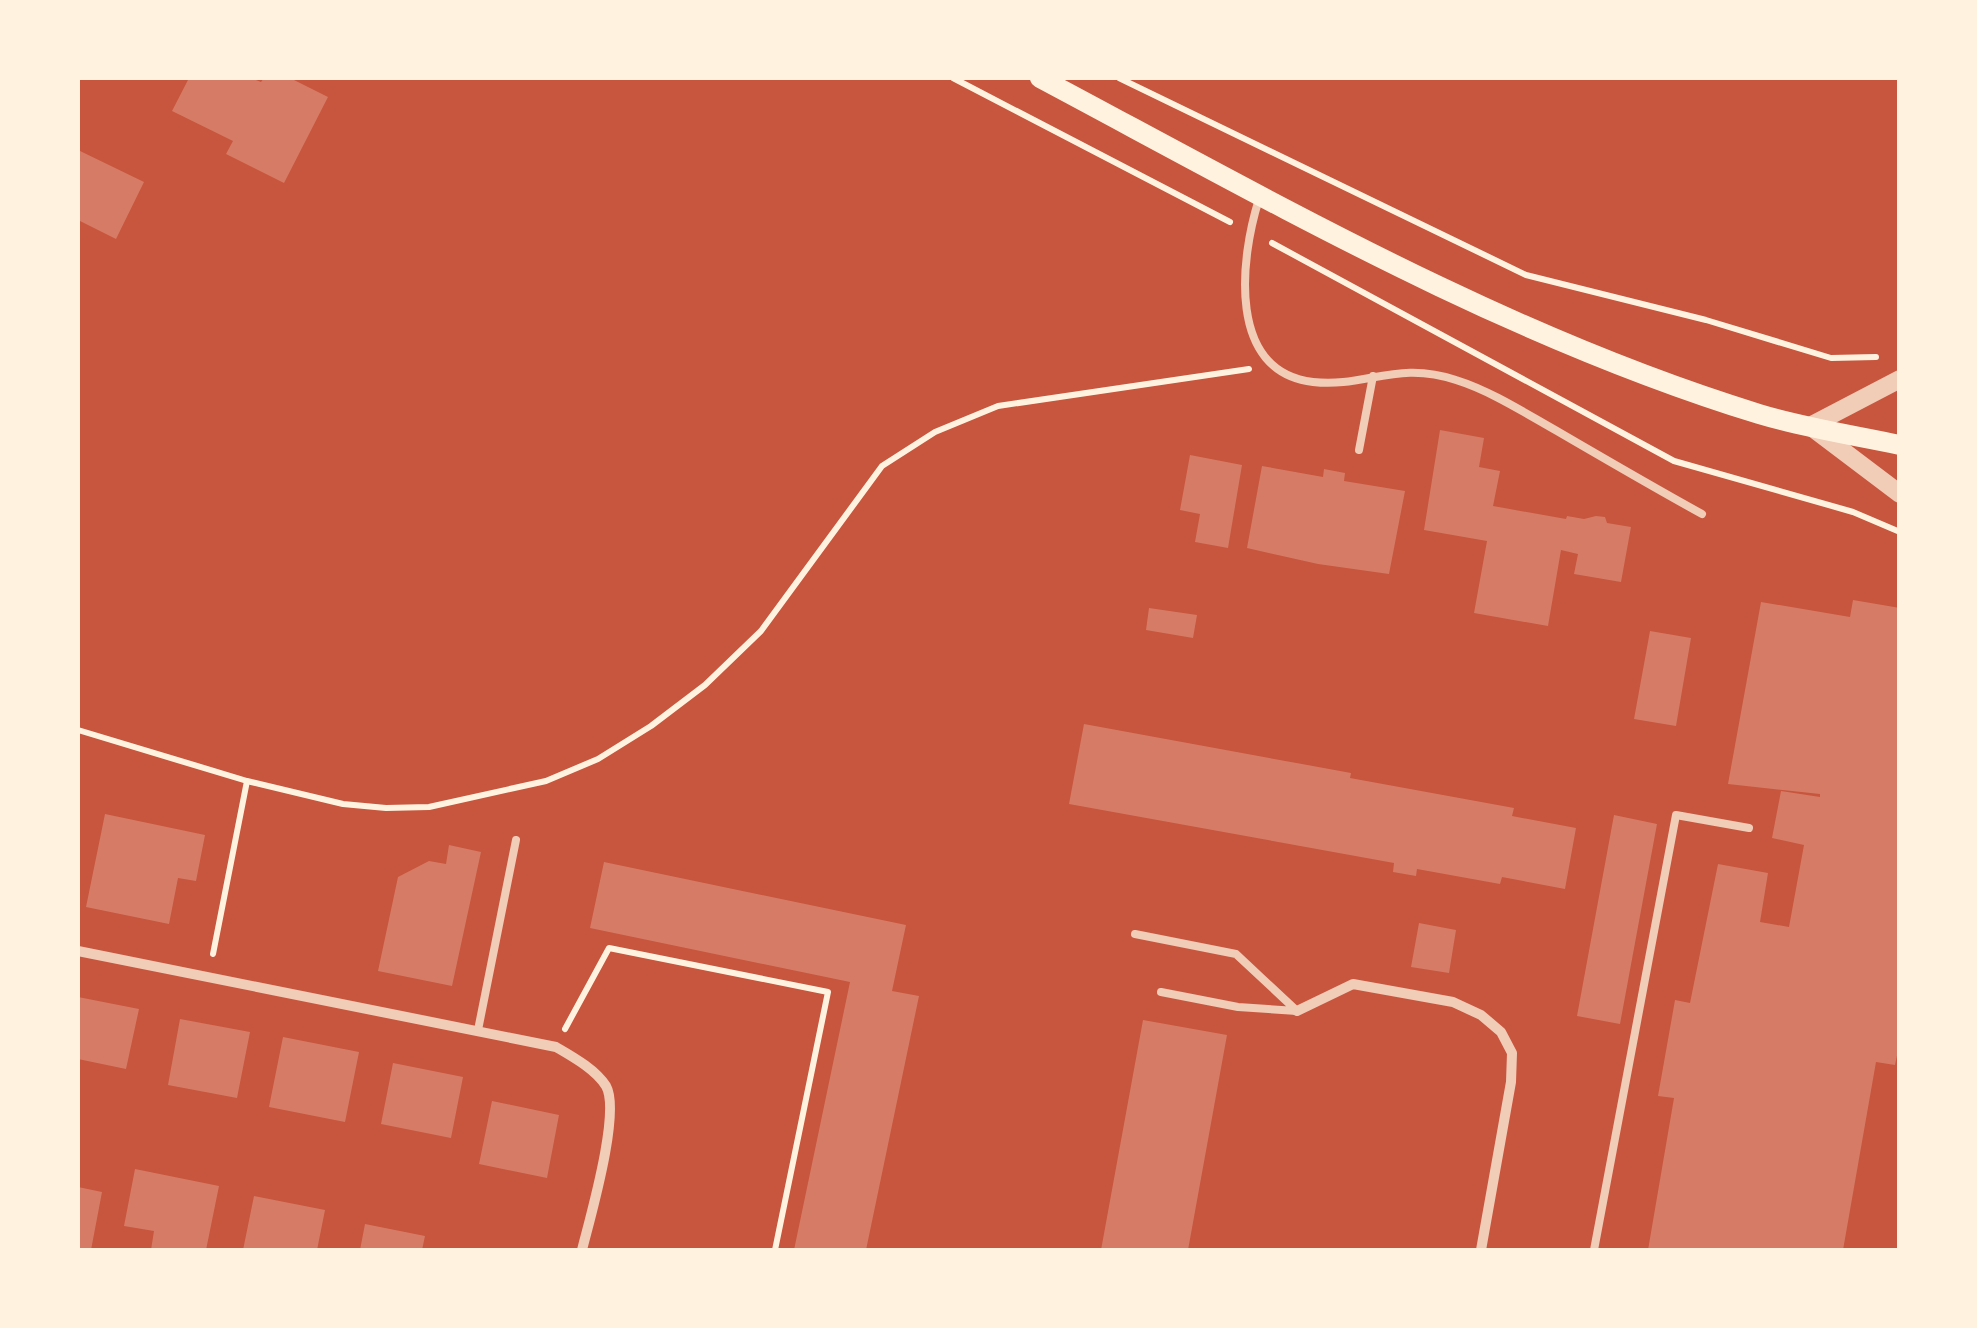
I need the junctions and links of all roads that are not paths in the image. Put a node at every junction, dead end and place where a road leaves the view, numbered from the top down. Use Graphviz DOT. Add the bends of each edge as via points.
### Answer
graph roads {
  1 [pos="1040,78"];
  2 [pos="1260,196"];
  3 [pos="1373,376"];
  4 [pos="1900,379"];
  5 [pos="1810,426"];
  6 [pos="1900,445"];
  7 [pos="1359,450"];
  8 [pos="1900,494"];
  9 [pos="1702,514"];
  10 [pos="1749,828"];
  11 [pos="516,840"];
  12 [pos="1135,934"];
  13 [pos="78,951"];
  14 [pos="1161,992"];
  15 [pos="1297,1011"];
  16 [pos="478,1030"];
  17 [pos="582,1250"];
  18 [pos="1481,1250"];
  19 [pos="1594,1250"];
  1 -- 2 [label="main road"];
  2 -- 3 [label="lane" via="1249,231 1246,288 1254,346 1291,377 1315,382"];
  2 -- 5 [label="main road" via="1568,344 1759,414"];
  3 -- 7 [label="lane"];
  3 -- 9 [label="lane" via="1428,372 1458,380"];
  4 -- 5 [label="street"];
  5 -- 6 [label="main road"];
  5 -- 8 [label="street"];
  10 -- 19 [label="lane" via="1676,815"];
  11 -- 16 [label="lane"];
  12 -- 15 [label="lane" via="1236,954"];
  13 -- 16 [label="street"];
  14 -- 15 [label="lane"];
  15 -- 18 [label="street" via="1353,984 1453,1002 1501,1032 1512,1052 1511,1082"];
  16 -- 17 [label="street" via="556,1047 608,1088 611,1121"];
}
